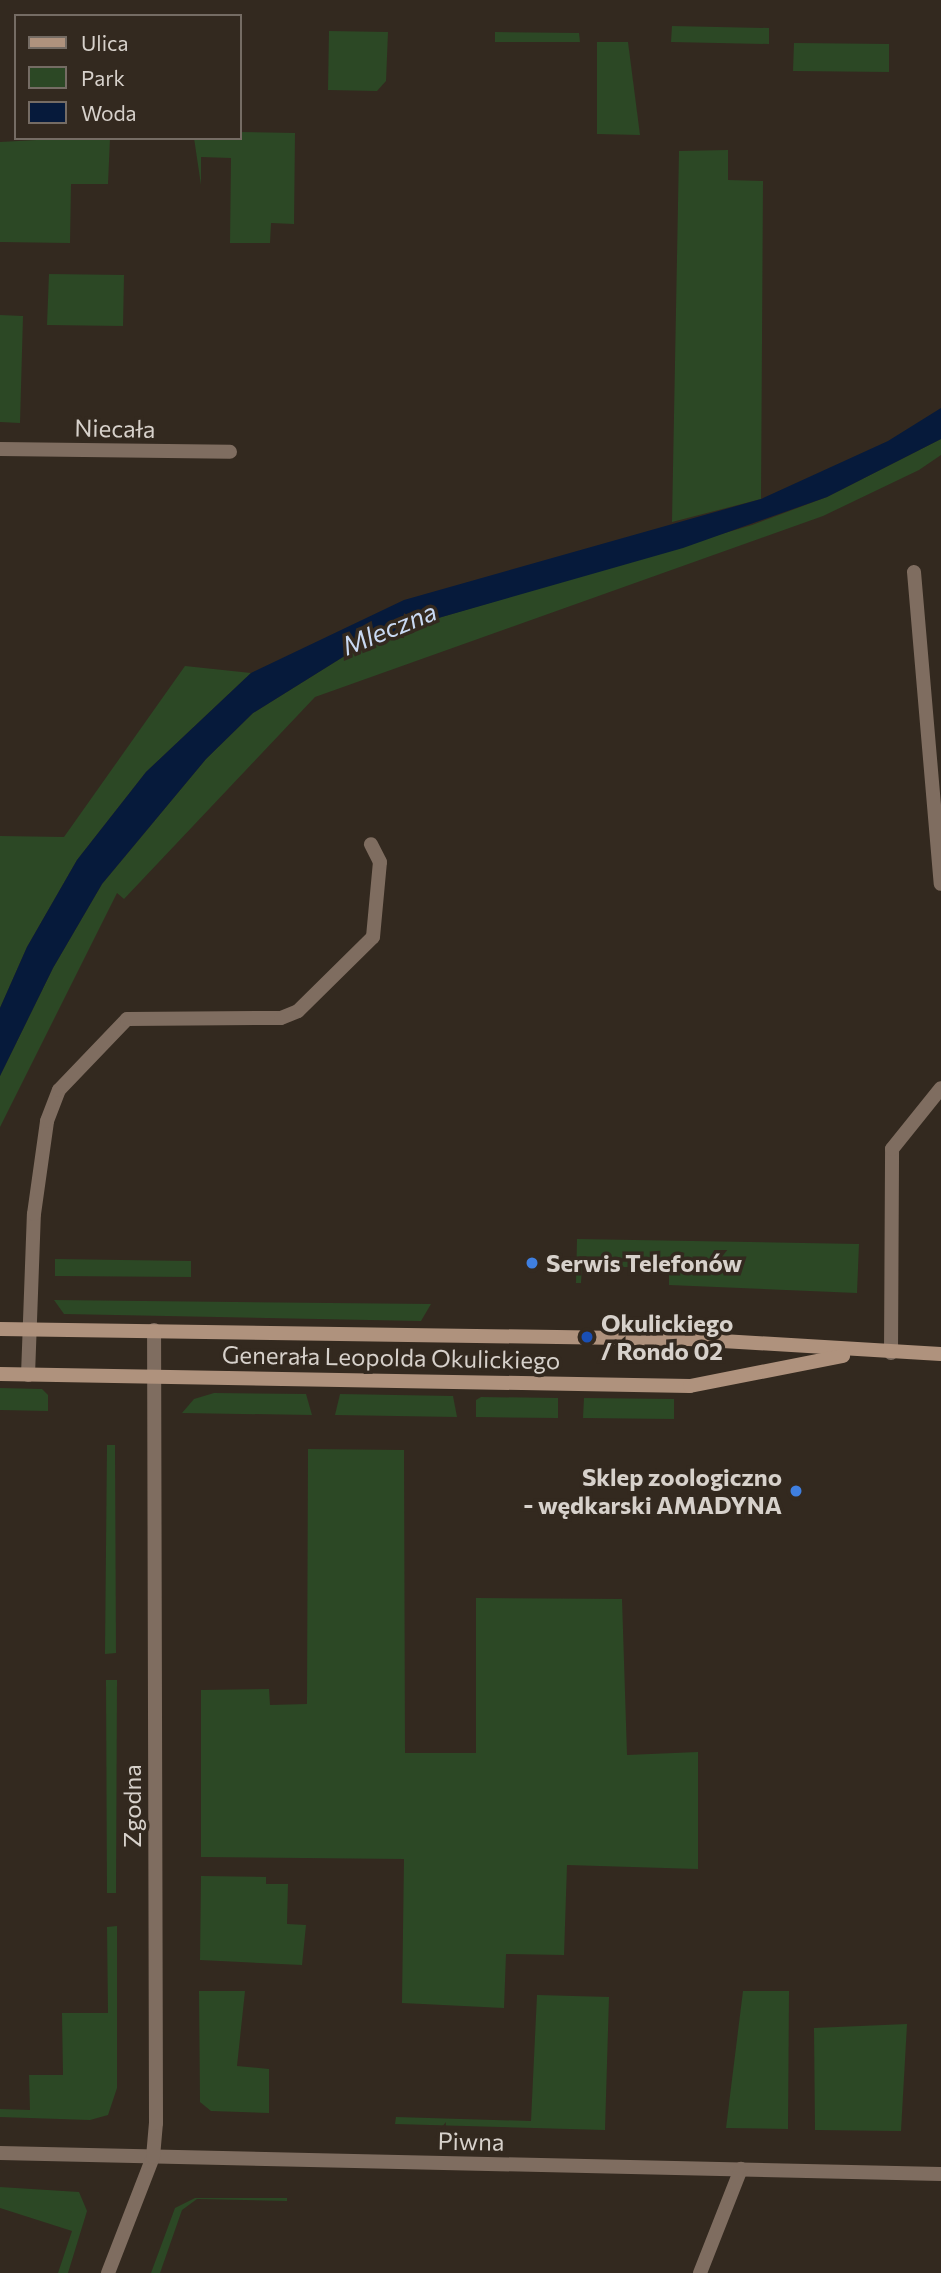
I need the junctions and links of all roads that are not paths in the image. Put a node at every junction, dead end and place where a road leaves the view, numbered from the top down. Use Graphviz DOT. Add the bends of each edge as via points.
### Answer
graph roads {
  1 [pos="0,449"];
  2 [pos="230,452"];
  3 [pos="914,572"];
  4 [pos="371,844"];
  5 [pos="941,884"];
  6 [pos="941,1088"];
  7 [pos="0,1329"];
  8 [pos="30,1329"];
  9 [pos="154,1330"];
  10 [pos="862,1353"];
  11 [pos="891,1353"];
  12 [pos="941,1354"];
  13 [pos="0,1374"];
  14 [pos="28,1374"];
  15 [pos="154,1377"];
  16 [pos="0,2153"];
  17 [pos="153,2157"];
  18 [pos="741,2169"];
  19 [pos="941,2174"];
  20 [pos="108,2273"];
  21 [pos="700,2273"];
  1 -- 2 [label="street, Niecała"];
  3 -- 5 [label="street"];
  4 -- 8 [label="street" via="380,862 373,937 298,1011 281,1018 127,1019 59,1090 47,1121 34,1214"];
  6 -- 11 [label="street" via="892,1149"];
  7 -- 8 [label="main road, Generała Leopolda Okulickiego"];
  8 -- 9 [label="main road, Generała Leopolda Okulickiego"];
  8 -- 14 [label="street"];
  9 -- 10 [label="main road, Generała Leopolda Okulickiego" via="689,1339"];
  9 -- 15 [label="street, Zgodna"];
  10 -- 11 [label="main road, Generała Leopolda Okulickiego"];
  10 -- 15 [label="main road, Generała Leopolda Okulickiego" via="690,1386"];
  11 -- 12 [label="main road, Generała Leopolda Okulickiego"];
  13 -- 14 [label="main road, Generała Leopolda Okulickiego"];
  14 -- 15 [label="main road, Generała Leopolda Okulickiego"];
  15 -- 17 [label="street, Zgodna"];
  16 -- 17 [label="street, Piwna"];
  17 -- 18 [label="street, Piwna"];
  17 -- 20 [label="street, Zgodna"];
  18 -- 19 [label="street, Piwna"];
  18 -- 21 [label="street"];
}
